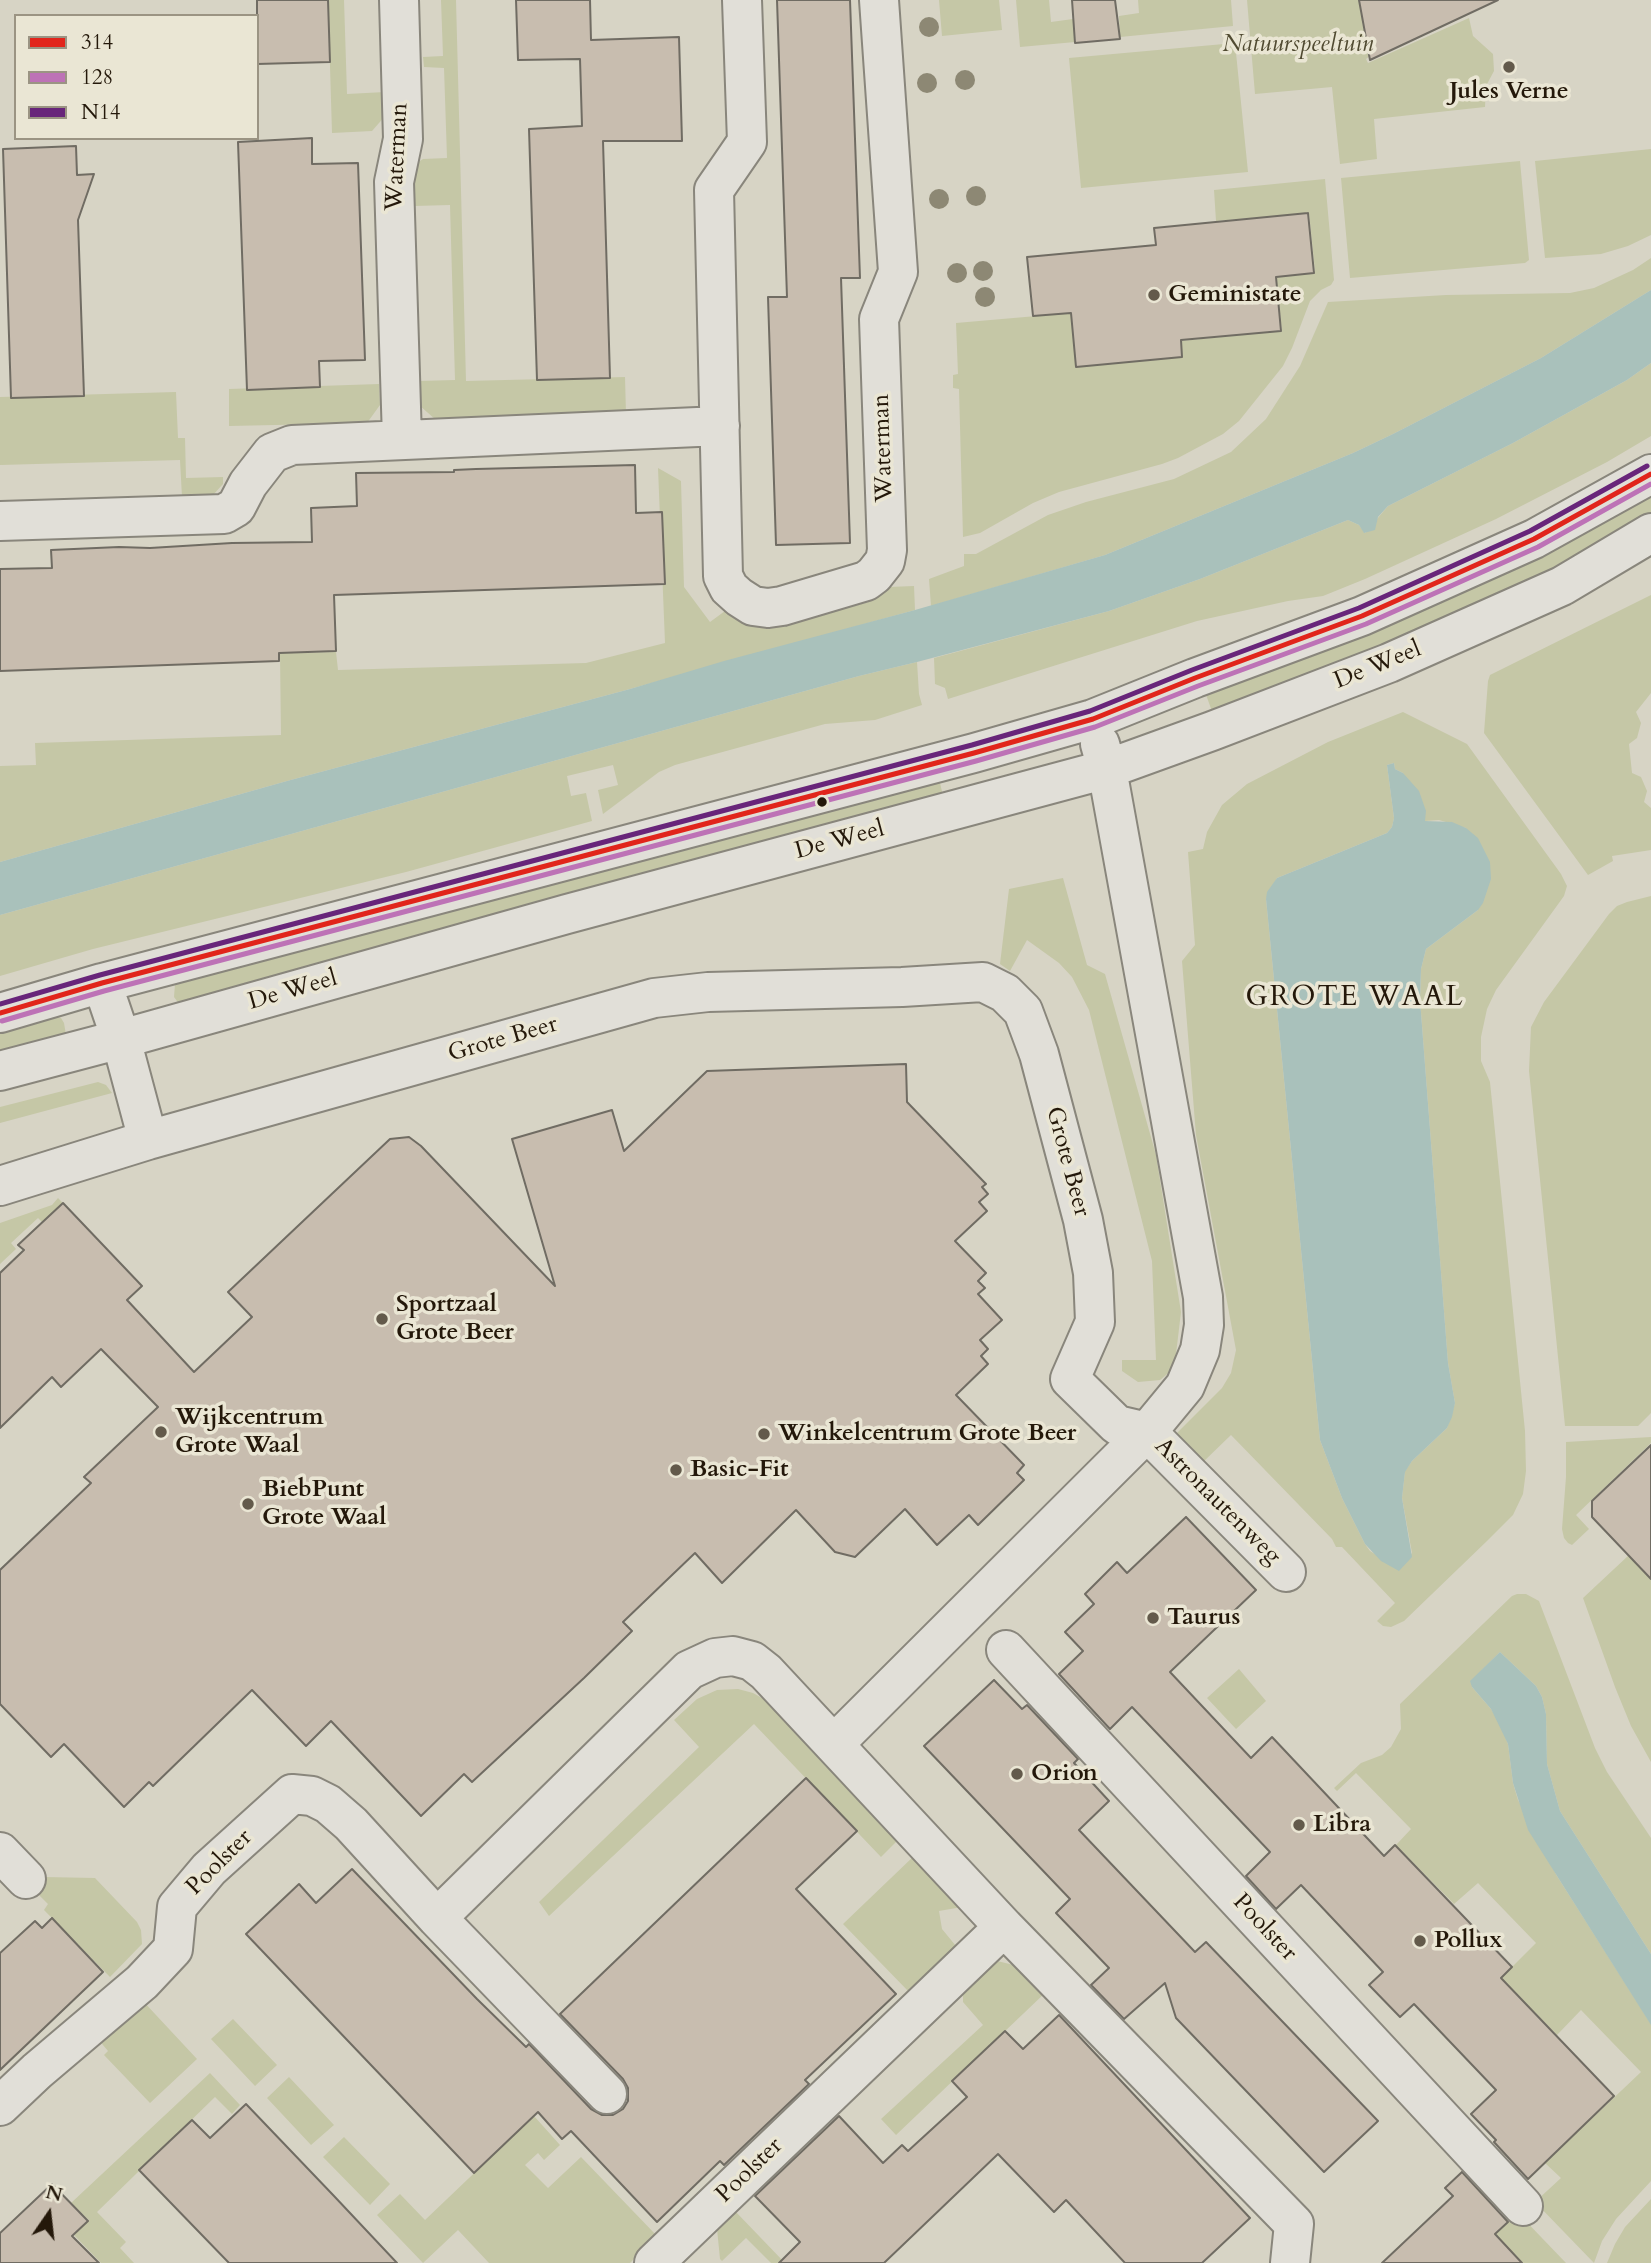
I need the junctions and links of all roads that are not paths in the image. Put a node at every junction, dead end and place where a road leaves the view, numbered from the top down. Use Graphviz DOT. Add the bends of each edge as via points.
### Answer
graph roads {
  1 [pos="400,0"];
  2 [pos="742,0"];
  3 [pos="879,0"];
  4 [pos="720,426"];
  5 [pos="402,439"];
  6 [pos="1651,474"];
  7 [pos="0,522"];
  8 [pos="1651,533"];
  9 [pos="1093,719"];
  10 [pos="1107,769"];
  11 [pos="102,983"];
  12 [pos="0,1013"];
  13 [pos="121,1040"];
  14 [pos="0,1071"];
  15 [pos="148,1140"];
  16 [pos="0,1186"];
  17 [pos="1147,1432"];
  18 [pos="1286,1572"];
  19 [pos="1006,1650"];
  20 [pos="834,1744"];
  21 [pos="0,1852"];
  22 [pos="26,1879"];
  23 [pos="437,1918"];
  24 [pos="1004,1927"];
  25 [pos="607,2094"];
  26 [pos="0,2106"];
  27 [pos="1523,2206"];
  28 [pos="676,2255"];
  29 [pos="1290,2263"];
  1 -- 5 [label="street, Waterman" via="403,139 394,182"];
  2 -- 4 [label="street, Waterman" via="747,142 714,190"];
  3 -- 4 [label="street, Waterman" via="898,272 879,319 887,550 874,575 768,608 753,606 729,588 723,576"];
  4 -- 5 [label="street"];
  5 -- 7 [label="street" via="292,445 272,453 236,507 224,514"];
  6 -- 9 [label="street" via="1534,539 1362,616"];
  8 -- 10 [label="street, De Weel" via="1562,586 1389,663"];
  9 -- 10 [label="street"];
  9 -- 11 [label="street"];
  10 -- 13 [label="street, De Weel"];
  10 -- 17 [label="street" via="1203,1297 1200,1350 1185,1386"];
  11 -- 12 [label="street"];
  11 -- 13 [label="street"];
  13 -- 14 [label="street, De Weel"];
  13 -- 15 [label="street"];
  15 -- 16 [label="street, Grote Beer"];
  15 -- 17 [label="street, Grote Beer" via="654,998 983,982 1005,993 1023,1011 1039,1054 1083,1220 1093,1273 1095,1322 1070,1379 1117,1425"];
  17 -- 18 [label="street, Astronautenweg"];
  17 -- 20 [label="street"];
  19 -- 27 [label="street, Poolster"];
  20 -- 23 [label="street" via="752,1661 715,1658 689,1670"];
  20 -- 24 [label="street"];
  21 -- 22 [label="street"];
  23 -- 25 [label="street, Poolster"];
  23 -- 26 [label="street, Poolster" via="328,1804 292,1794 209,1869 177,1907 173,1949 142,1982"];
  24 -- 28 [label="street, Poolster"];
  24 -- 29 [label="street" via="1294,2224"];
}
